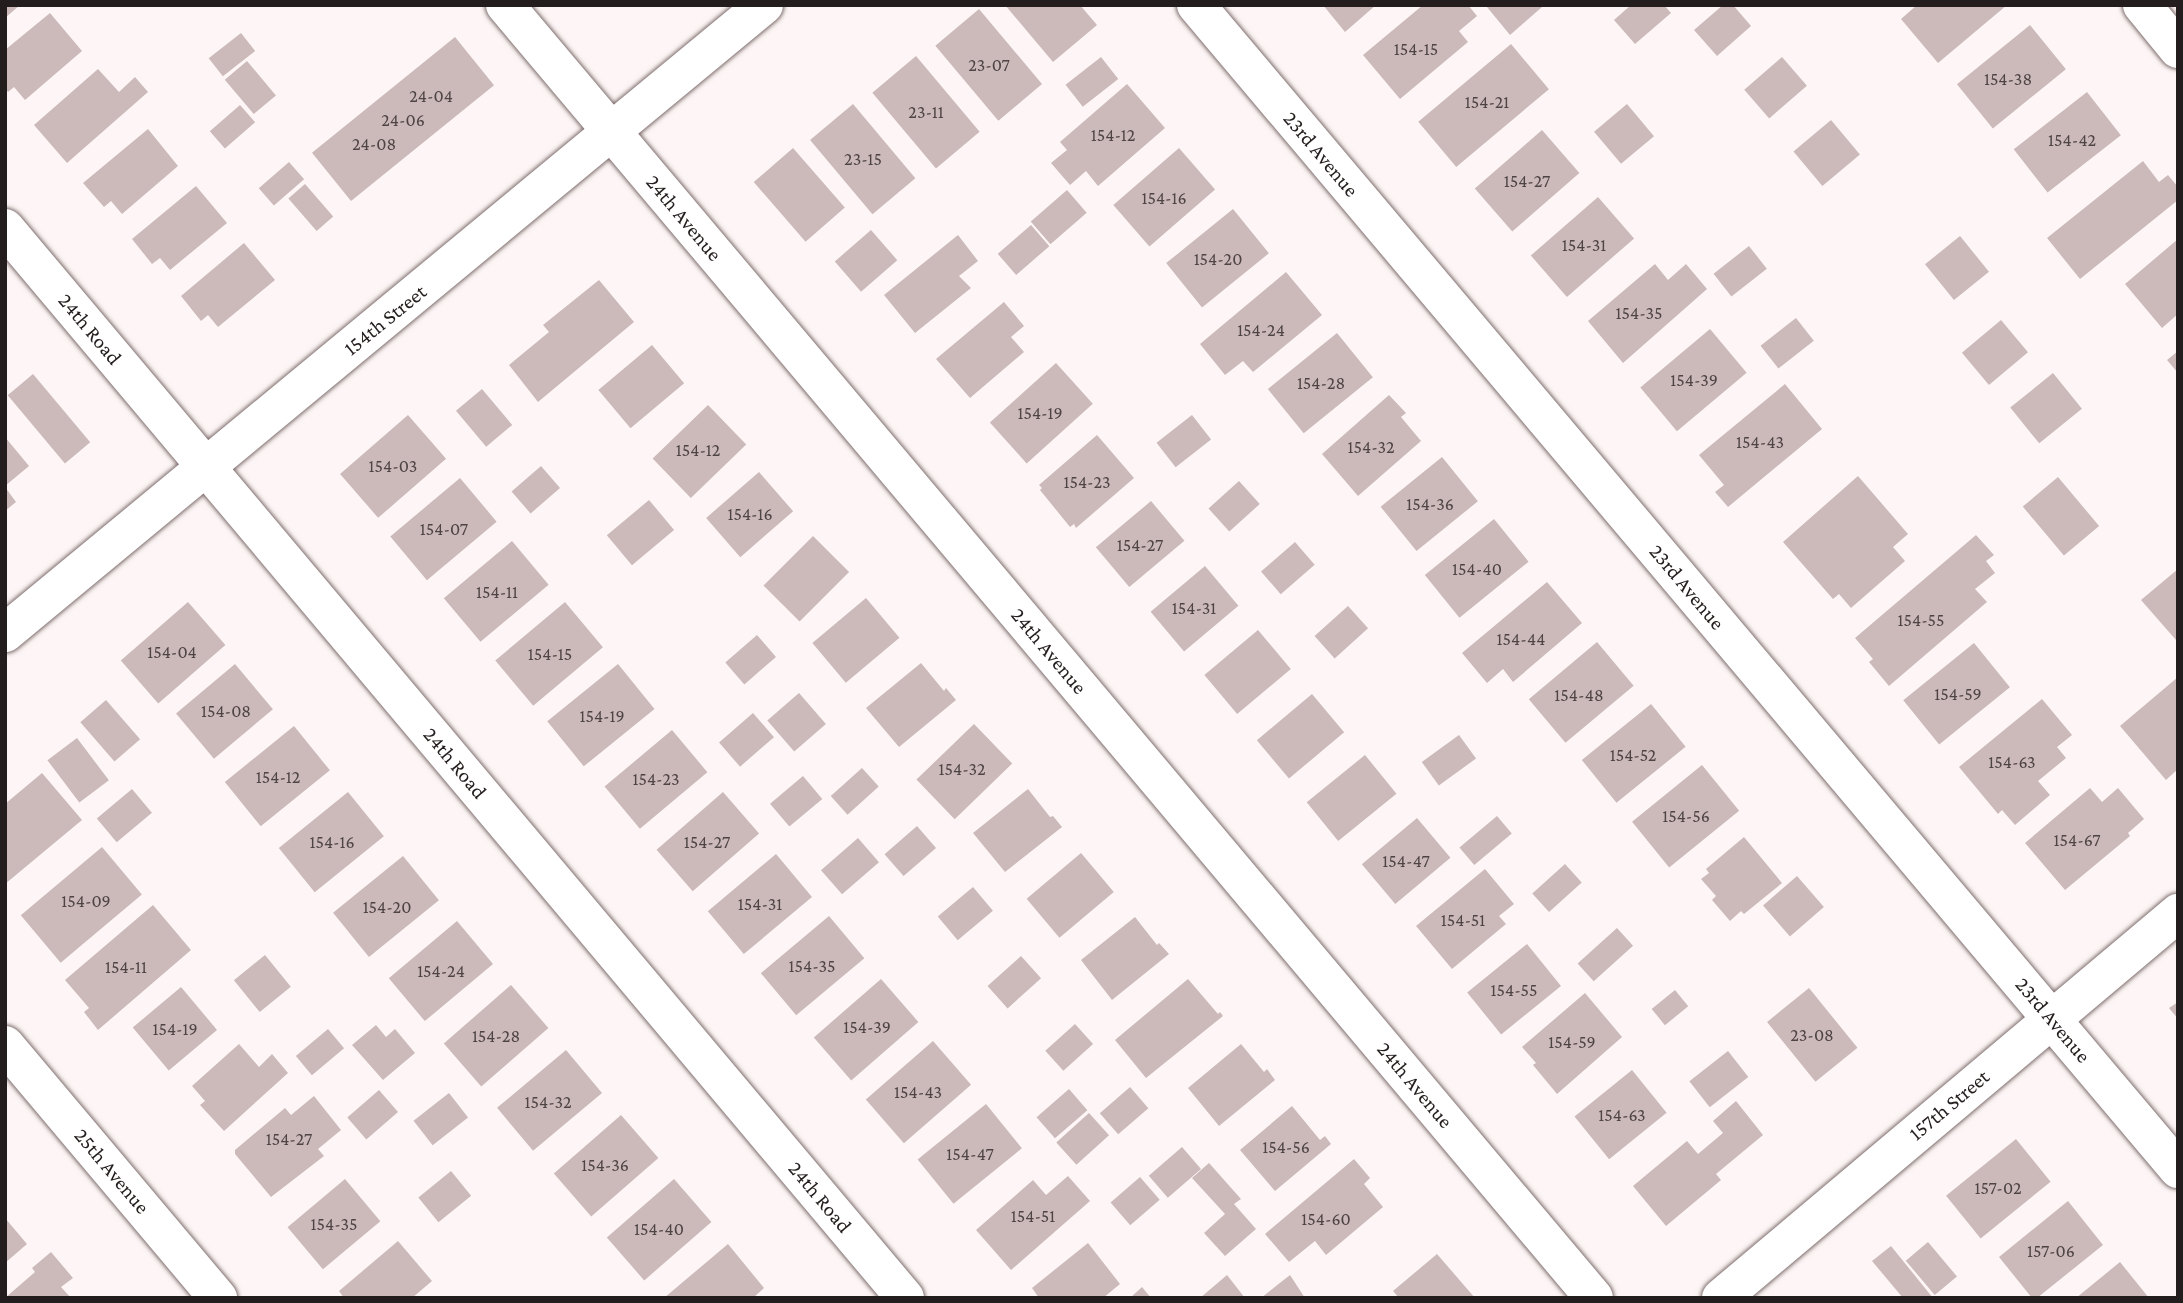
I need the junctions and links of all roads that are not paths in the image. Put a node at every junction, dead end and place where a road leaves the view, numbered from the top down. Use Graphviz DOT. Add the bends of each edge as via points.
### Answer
graph roads {
  1 [pos="505,5"];
  2 [pos="764,5"];
  3 [pos="1195,5"];
  4 [pos="2142,5"];
  5 [pos="2178,49"];
  6 [pos="613,134"];
  7 [pos="5,228"];
  8 [pos="205,466"];
  9 [pos="5,634"];
  10 [pos="2178,913"];
  11 [pos="2053,1019"];
  12 [pos="5,1045"];
  13 [pos="2178,1169"];
  14 [pos="218,1298"];
  15 [pos="905,1298"];
  16 [pos="1594,1298"];
  17 [pos="1721,1298"];
  1 -- 6 [label="street, 24th Avenue"];
  2 -- 6 [label="street, 154th Street"];
  3 -- 11 [label="street, 23rd Avenue"];
  4 -- 5 [label="street"];
  6 -- 8 [label="street, 154th Street"];
  6 -- 16 [label="street, 24th Avenue"];
  7 -- 8 [label="street, 24th Road"];
  8 -- 9 [label="street, 154th Street"];
  8 -- 15 [label="street, 24th Road"];
  10 -- 11 [label="street, 157th Street"];
  11 -- 13 [label="street, 23rd Avenue"];
  11 -- 17 [label="street, 157th Street"];
  12 -- 14 [label="street, 25th Avenue"];
}
